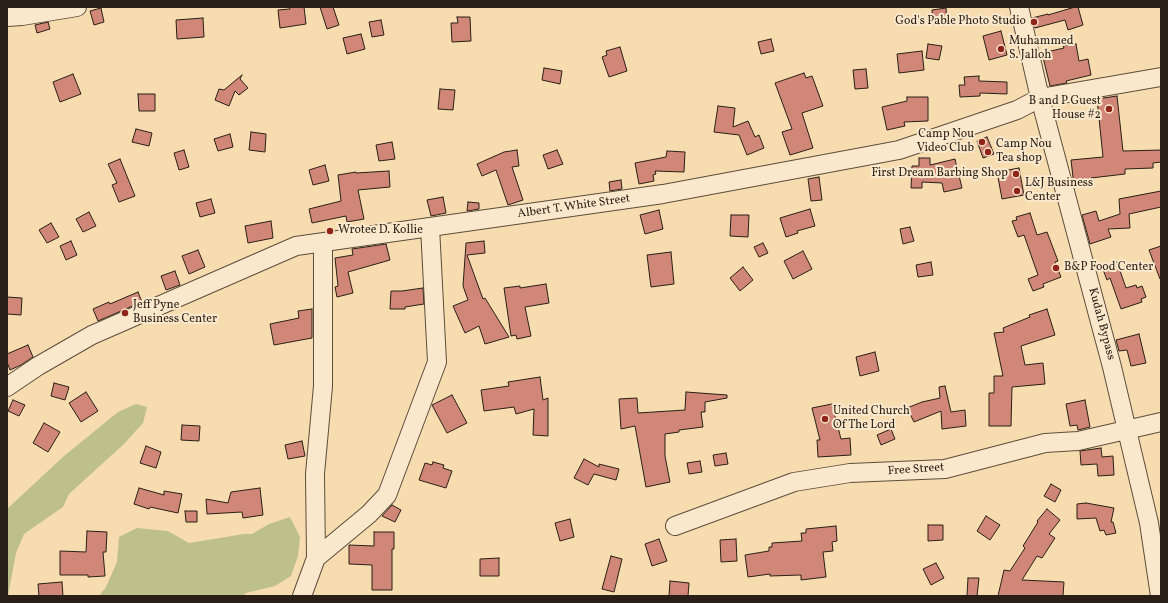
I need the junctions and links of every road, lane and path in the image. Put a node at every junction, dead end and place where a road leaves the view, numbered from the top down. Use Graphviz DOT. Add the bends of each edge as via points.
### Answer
graph roads {
  1 [pos="77,7"];
  2 [pos="1019,7"];
  3 [pos="7,17"];
  4 [pos="1161,77"];
  5 [pos="1040,98"];
  6 [pos="430,227"];
  7 [pos="323,242"];
  8 [pos="38,366"];
  9 [pos="7,374"];
  10 [pos="7,387"];
  11 [pos="1161,422"];
  12 [pos="1126,431"];
  13 [pos="675,526"];
  14 [pos="316,558"];
  15 [pos="302,596"];
  16 [pos="1160,596"];
  1 -- 3 [label="street"];
  2 -- 5 [label="street, Kudah Bypass"];
  4 -- 5 [label="street, Albert T. White Street"];
  5 -- 6 [label="street, Albert T. White Street" via="1017,110 899,150 664,194"];
  5 -- 12 [label="street, Kudah Bypass" via="1112,367"];
  6 -- 7 [label="street, Albert T. White Street"];
  6 -- 14 [label="street" via="437,362 387,495 369,514"];
  7 -- 8 [label="street, Albert T. White Street" via="296,246 92,335"];
  7 -- 14 [label="street" via="323,386 315,474"];
  8 -- 9 [label="street"];
  8 -- 10 [label="street, Albert T. White Street"];
  11 -- 12 [label="street, Free Street"];
  12 -- 13 [label="street, Free Street" via="1078,441 1046,443 945,469 850,473 794,482"];
  12 -- 16 [label="street, Kudah Bypass" via="1149,523"];
  14 -- 15 [label="street"];
}
